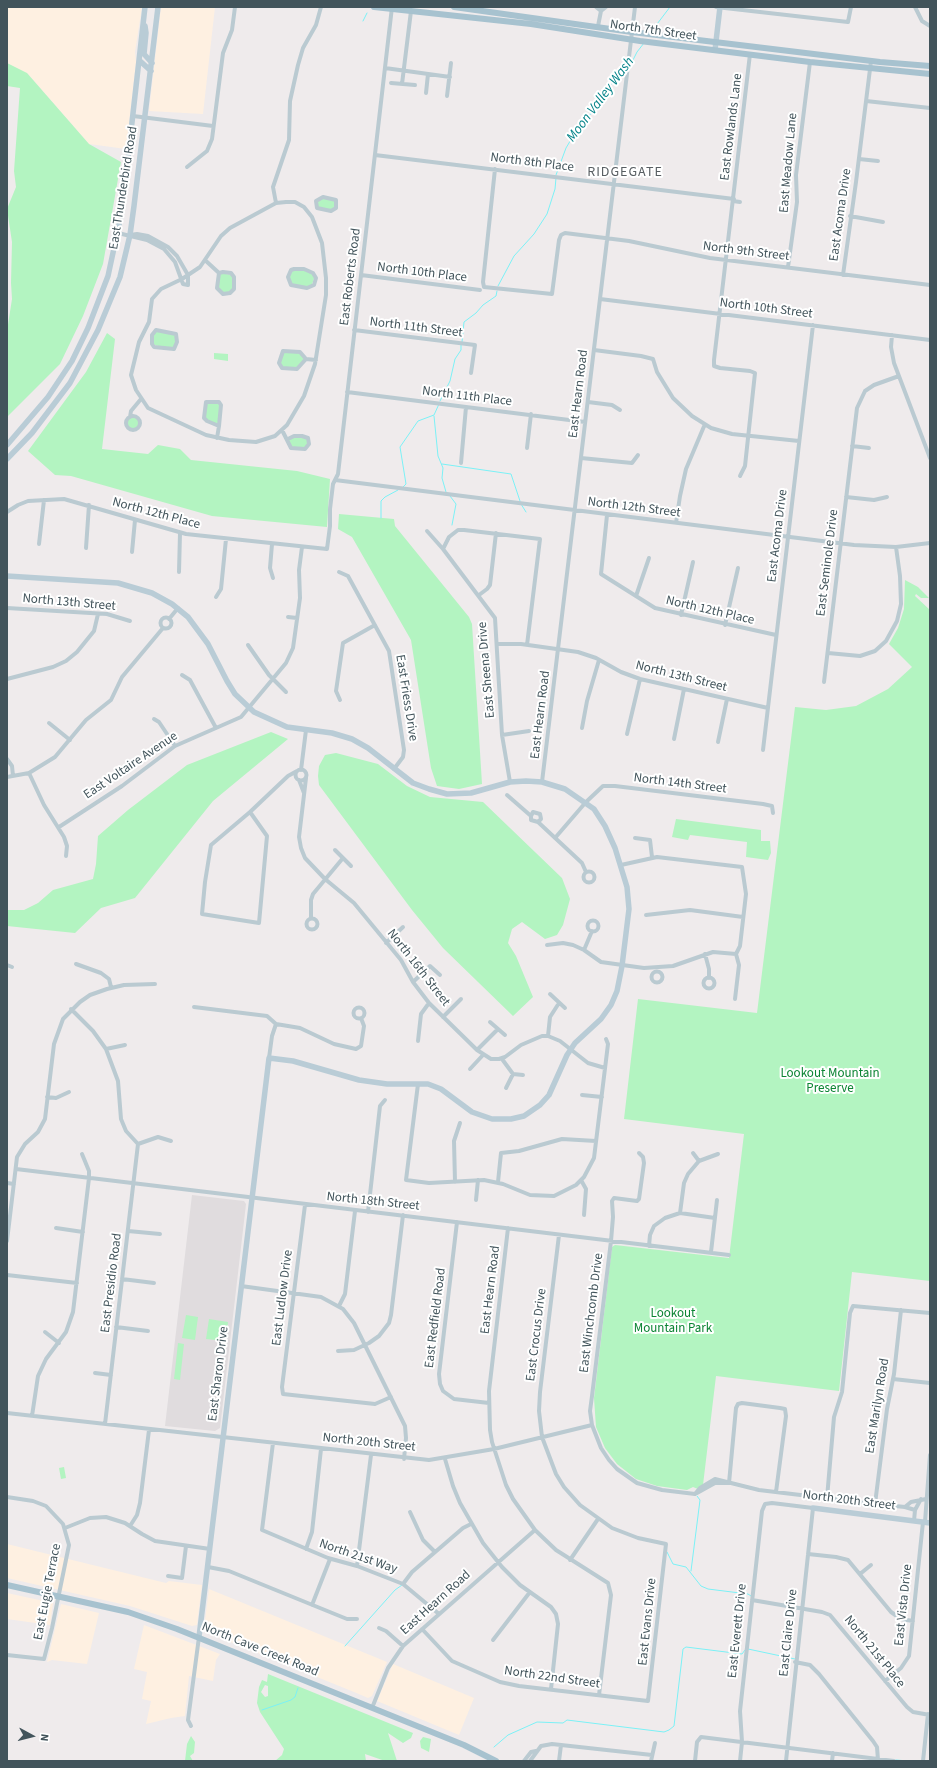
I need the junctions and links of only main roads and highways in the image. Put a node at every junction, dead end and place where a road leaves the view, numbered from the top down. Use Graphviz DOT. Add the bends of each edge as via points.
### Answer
graph roads {
  1 [pos="374,7"];
  2 [pos="454,7"];
  3 [pos="392,8"];
  4 [pos="423,9"];
  5 [pos="508,13"];
  6 [pos="507,22"];
  7 [pos="785,50"];
  8 [pos="784,58"];
  9 [pos="930,66"];
  10 [pos="930,74"];
  11 [pos="7,1585"];
  12 [pos="496,1761"];
  1 -- 3 [label="main road, North 7th Street"];
  2 -- 5 [label="main road, North 7th Street"];
  3 -- 4 [label="main road, North 7th Street" via="411,11"];
  4 -- 6 [label="main road, North 7th Street"];
  5 -- 6 [label="main road"];
  5 -- 7 [label="main road, North 7th Street" via="632,32"];
  6 -- 8 [label="main road, North 7th Street"];
  7 -- 8 [label="main road"];
  7 -- 9 [label="main road, North 7th Street"];
  8 -- 10 [label="main road, North 7th Street"];
  11 -- 12 [label="main road, North Cave Creek Road" via="134,1614 199,1637 471,1748"];
}
